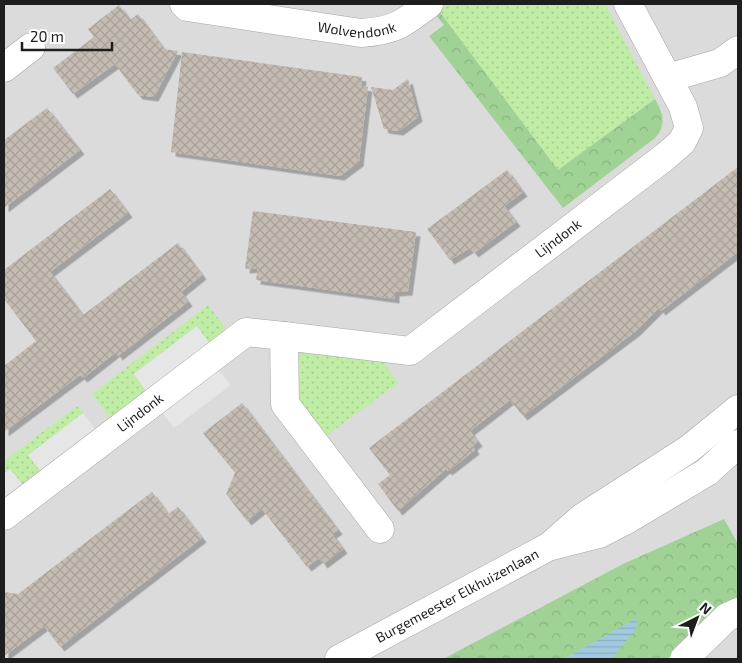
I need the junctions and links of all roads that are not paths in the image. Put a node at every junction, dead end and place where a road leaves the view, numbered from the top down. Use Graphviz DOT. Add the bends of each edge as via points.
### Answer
graph roads {
  1 [pos="184,4"];
  2 [pos="429,4"];
  3 [pos="628,4"];
  4 [pos="278,12"];
  5 [pos="30,48"];
  6 [pos="738,50"];
  7 [pos="4,68"];
  8 [pos="668,78"];
  9 [pos="284,336"];
  10 [pos="738,409"];
  11 [pos="738,444"];
  12 [pos="4,516"];
  13 [pos="380,529"];
  14 [pos="548,547"];
  15 [pos="738,612"];
  16 [pos="340,659"];
  17 [pos="684,659"];
  1 -- 4 [label="street, Wolvendonk" via="187,8"];
  2 -- 4 [label="street, Wolvendonk" via="399,26 361,34"];
  3 -- 8 [label="street, Lijndonk"];
  5 -- 7 [label="street"];
  6 -- 8 [label="street" via="720,64"];
  8 -- 9 [label="street, Lijndonk" via="684,107 689,128 682,142 410,351"];
  9 -- 12 [label="street, Lijndonk" via="246,332"];
  9 -- 13 [label="street" via="284,404"];
  10 -- 14 [label="street, Burgemeester Elkhuizenlaan" via="689,449 583,517"];
  11 -- 14 [label="street, Burgemeester Elkhuizenlaan" via="707,472 628,519 599,534"];
  14 -- 16 [label="street, Burgemeester Elkhuizenlaan"];
  15 -- 17 [label="street" via="728,617"];
}
